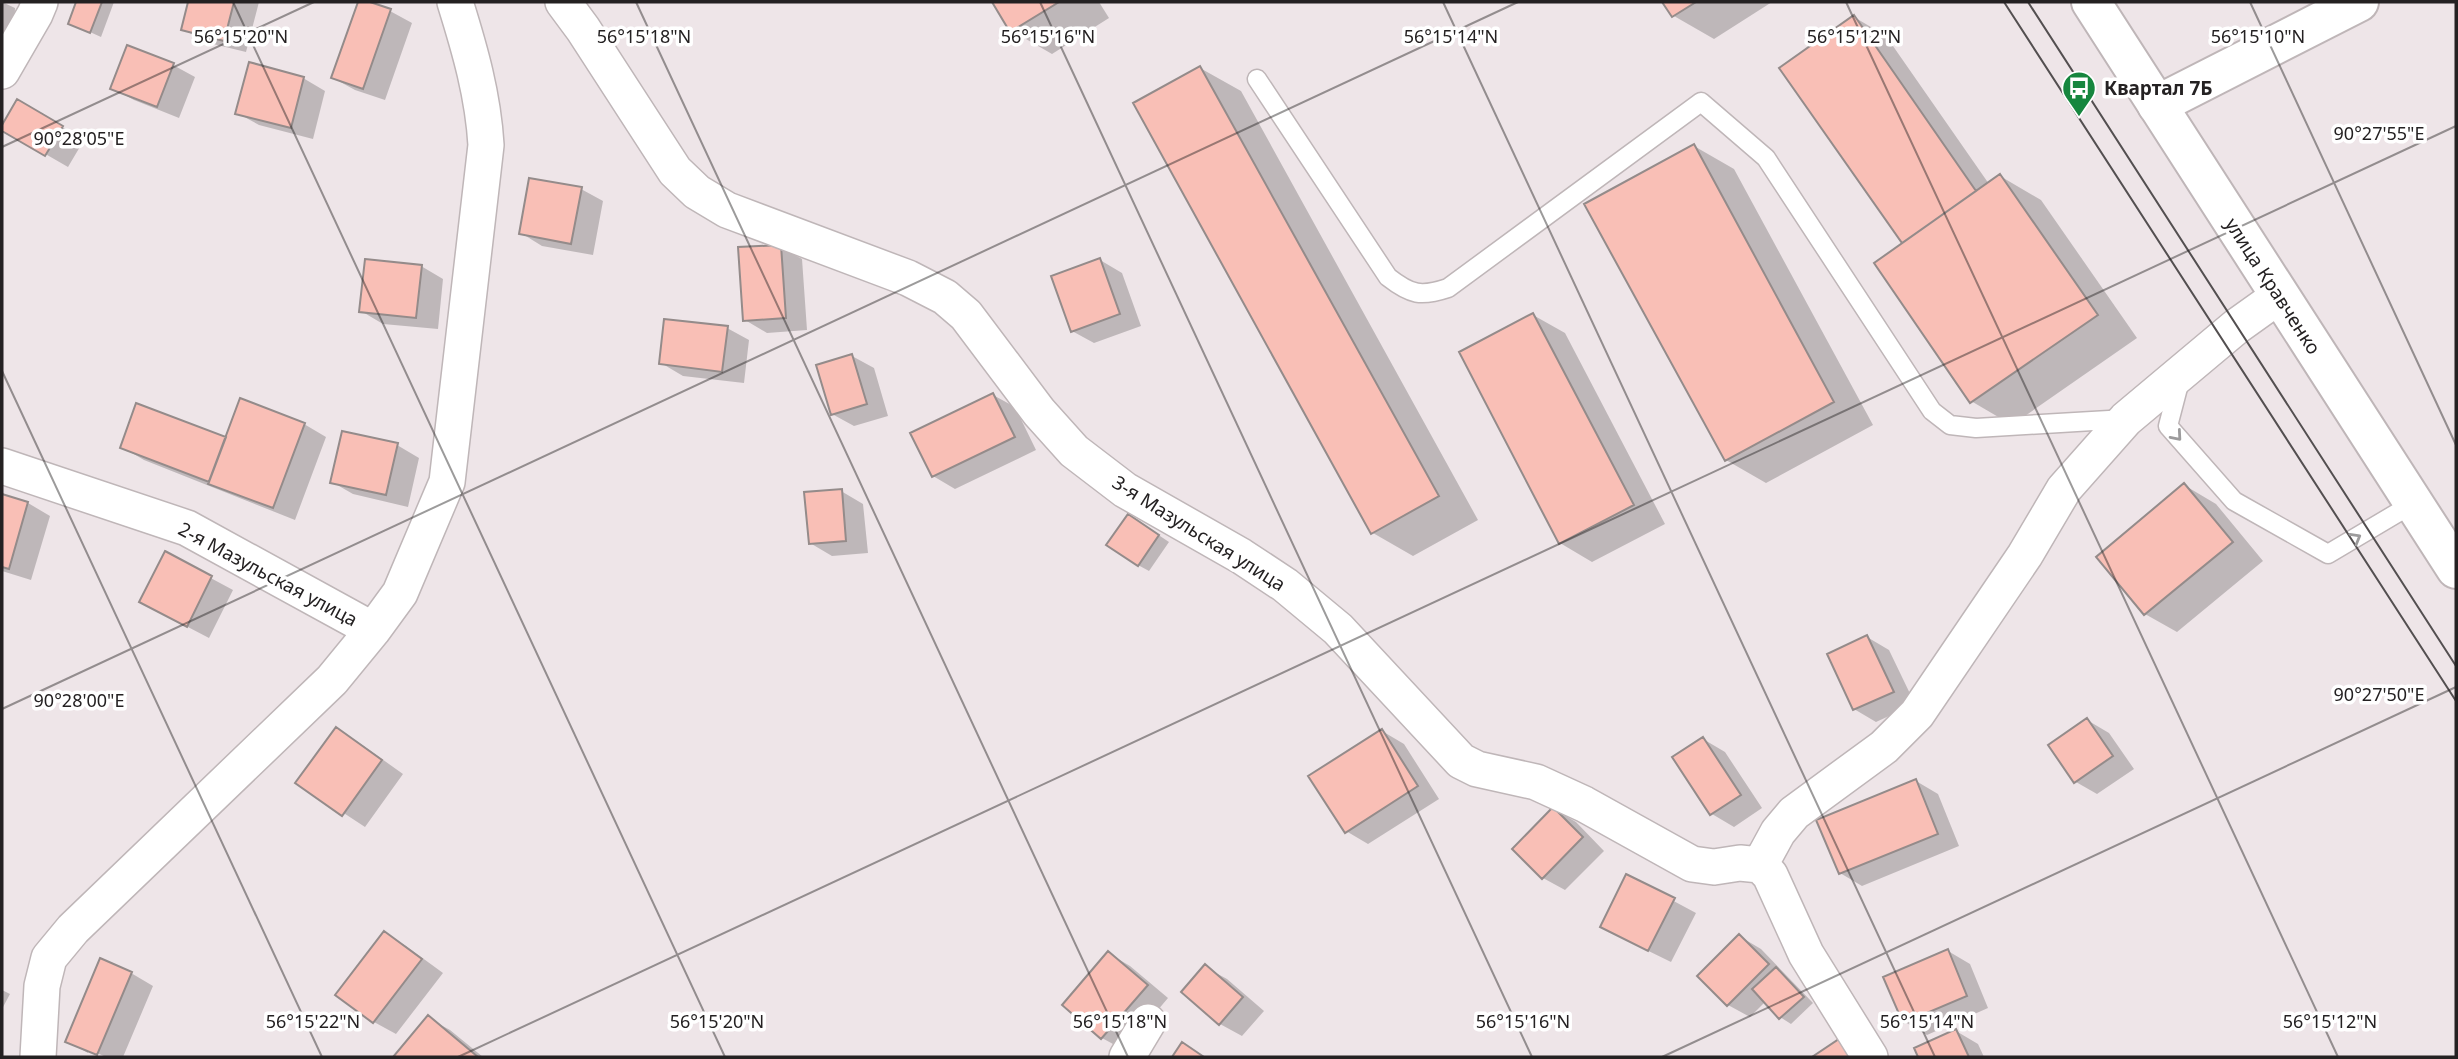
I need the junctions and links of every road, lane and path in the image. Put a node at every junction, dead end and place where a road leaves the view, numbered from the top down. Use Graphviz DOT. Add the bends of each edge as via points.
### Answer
graph roads {
  1 [pos="40,2"];
  2 [pos="455,2"];
  3 [pos="563,2"];
  4 [pos="2091,2"];
  5 [pos="2359,2"];
  6 [pos="2,71"];
  7 [pos="1256,79"];
  8 [pos="2157,105"];
  9 [pos="2279,296"];
  10 [pos="2182,373"];
  11 [pos="2126,419"];
  12 [pos="2,466"];
  13 [pos="2414,503"];
  14 [pos="2453,558"];
  15 [pos="373,629"];
  16 [pos="1760,865"];
  17 [pos="1148,1022"];
  18 [pos="38,1057"];
  19 [pos="1127,1057"];
  20 [pos="1870,1057"];
  1 -- 6 [label="street"];
  2 -- 15 [label="street" via="477,75 486,145 447,482 400,593"];
  3 -- 16 [label="street, 3-я Мазульская улица" via="675,172 697,192 727,209 908,278 945,297 966,315 1074,451 1125,490 1285,585 1338,629 1461,761 1536,782 1692,864"];
  4 -- 8 [label="main road, улица Кравченко"];
  5 -- 8 [label="main road"];
  7 -- 11 [label="lane" via="1388,278 1406,291 1429,294 1448,288 1701,102 1766,158 1931,411 1950,425 1976,428"];
  8 -- 9 [label="main road, улица Кравченко"];
  9 -- 10 [label="street"];
  9 -- 13 [label="main road, улица Кравченко"];
  10 -- 11 [label="street"];
  10 -- 13 [label="lane, one-way" via="2168,426 2234,501 2328,554"];
  11 -- 16 [label="street" via="2064,489 1917,714 1884,747 1794,813"];
  12 -- 15 [label="street, 2-я Мазульская улица" via="187,528"];
  13 -- 14 [label="main road, улица Кравченко"];
  15 -- 18 [label="street" via="332,680 73,929 49,958 41,986"];
  16 -- 20 [label="street" via="1770,875 1806,954"];
  17 -- 19 [label="street"];
}
